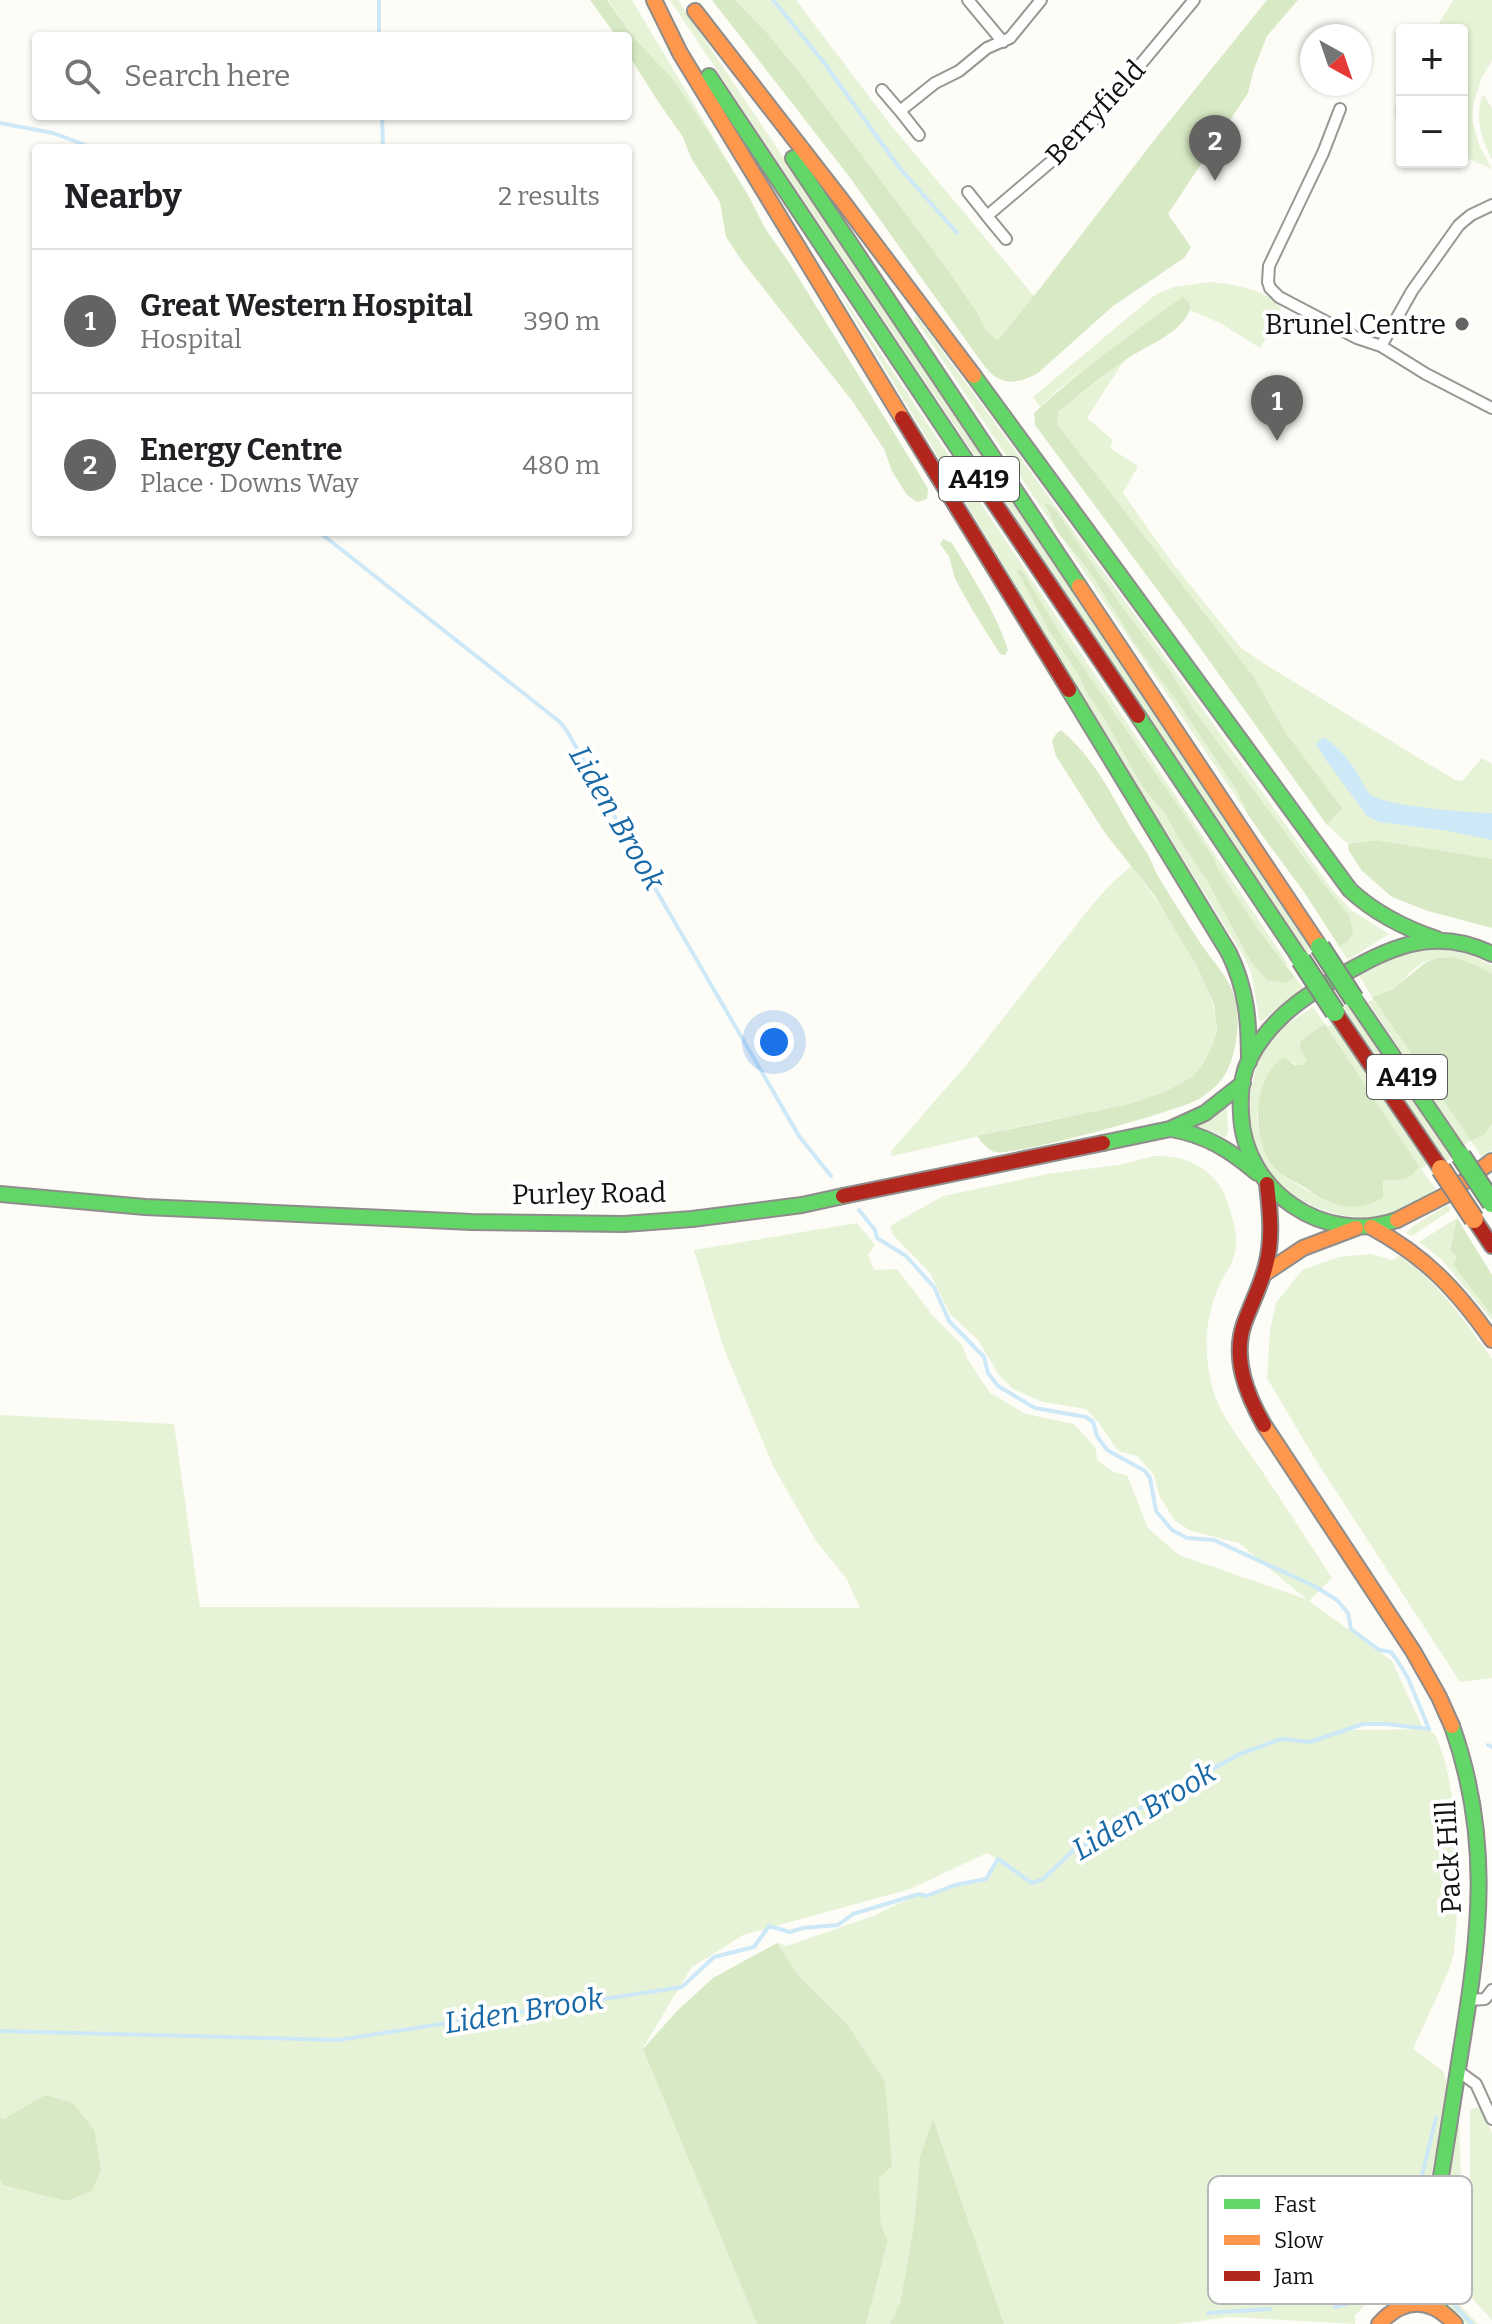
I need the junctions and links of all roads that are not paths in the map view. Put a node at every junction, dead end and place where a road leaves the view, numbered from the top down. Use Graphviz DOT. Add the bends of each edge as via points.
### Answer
graph roads {
  1 [pos="654,0"];
  2 [pos="968,0"];
  3 [pos="1041,0"];
  4 [pos="1194,0"];
  5 [pos="691,6"];
  6 [pos="1003,42"];
  7 [pos="882,90"];
  8 [pos="1340,109"];
  9 [pos="900,111"];
  10 [pos="919,135"];
  11 [pos="968,192"];
  12 [pos="1492,205"];
  13 [pos="987,216"];
  14 [pos="1006,239"];
  15 [pos="1381,346"];
  16 [pos="1492,408"];
  17 [pos="1437,939"];
  18 [pos="1489,951"];
  19 [pos="1249,1062"];
  20 [pos="1243,1083"];
  21 [pos="1170,1129"];
  22 [pos="1492,1161"];
  23 [pos="1262,1179"];
  24 [pos="0,1194"];
  25 [pos="1492,1203"];
  26 [pos="1364,1228"];
  27 [pos="1492,1246"];
  28 [pos="1264,1274"];
  29 [pos="1492,1340"];
  30 [pos="1492,1990"];
  31 [pos="1469,2000"];
  32 [pos="1458,2071"];
  33 [pos="1492,2119"];
  34 [pos="1441,2176"];
  35 [pos="1400,2304"];
  36 [pos="1414,2304"];
  37 [pos="1421,2304"];
  38 [pos="1438,2304"];
  39 [pos="1396,2309"];
  40 [pos="1440,2310"];
  41 [pos="1379,2324"];
  42 [pos="1455,2324"];
  1 -- 19 [label="main road, A419" via="680,53 1234,962 1247,1002"];
  1 -- 27 [label="main road, A419, bridge" via="741,122"];
  2 -- 6 [label="street"];
  3 -- 6 [label="street"];
  4 -- 13 [label="street, Berryfield" via="1081,136"];
  5 -- 17 [label="main road, A419" via="1003,415 1350,890 1384,917"];
  5 -- 25 [label="main road, A419, bridge"];
  6 -- 9 [label="street"];
  7 -- 9 [label="street"];
  8 -- 15 [label="street" via="1269,266 1268,282 1279,297"];
  9 -- 10 [label="street"];
  11 -- 13 [label="street"];
  12 -- 15 [label="street" via="1459,225"];
  13 -- 14 [label="street"];
  15 -- 16 [label="street"];
  17 -- 18 [label="main road"];
  17 -- 19 [label="main road" via="1385,951 1328,985 1274,1024"];
  19 -- 20 [label="main road"];
  20 -- 21 [label="main road, Purley Road" via="1205,1113"];
  20 -- 23 [label="main road" via="1242,1124 1248,1153"];
  21 -- 23 [label="main road, Purley Road" via="1212,1140"];
  21 -- 24 [label="main road, Purley Road" via="802,1205 624,1224 161,1208"];
  22 -- 26 [label="main road" via="1410,1216"];
  23 -- 26 [label="main road, Purley Road" via="1290,1207 1310,1218"];
  23 -- 28 [label="main road, Pack Hill" via="1271,1231"];
  26 -- 28 [label="main road" via="1303,1248"];
  26 -- 29 [label="main road" via="1405,1245 1438,1271"];
  28 -- 31 [label="main road, Pack Hill" via="1240,1332 1248,1394 1425,1670 1452,1724 1472,1785 1483,1872"];
  30 -- 31 [label="street" via="1485,1999"];
  31 -- 32 [label="main road, Pack Hill"];
  32 -- 33 [label="street" via="1476,2084"];
  32 -- 34 [label="main road, Pack Hill"];
  35 -- 39 [label="main road, Pack Hill"];
  36 -- 39 [label="main road"];
  37 -- 40 [label="main road"];
  38 -- 40 [label="main road, Pack Hill"];
  39 -- 41 [label="main road, Pack Hill"];
  40 -- 42 [label="main road"];
}
